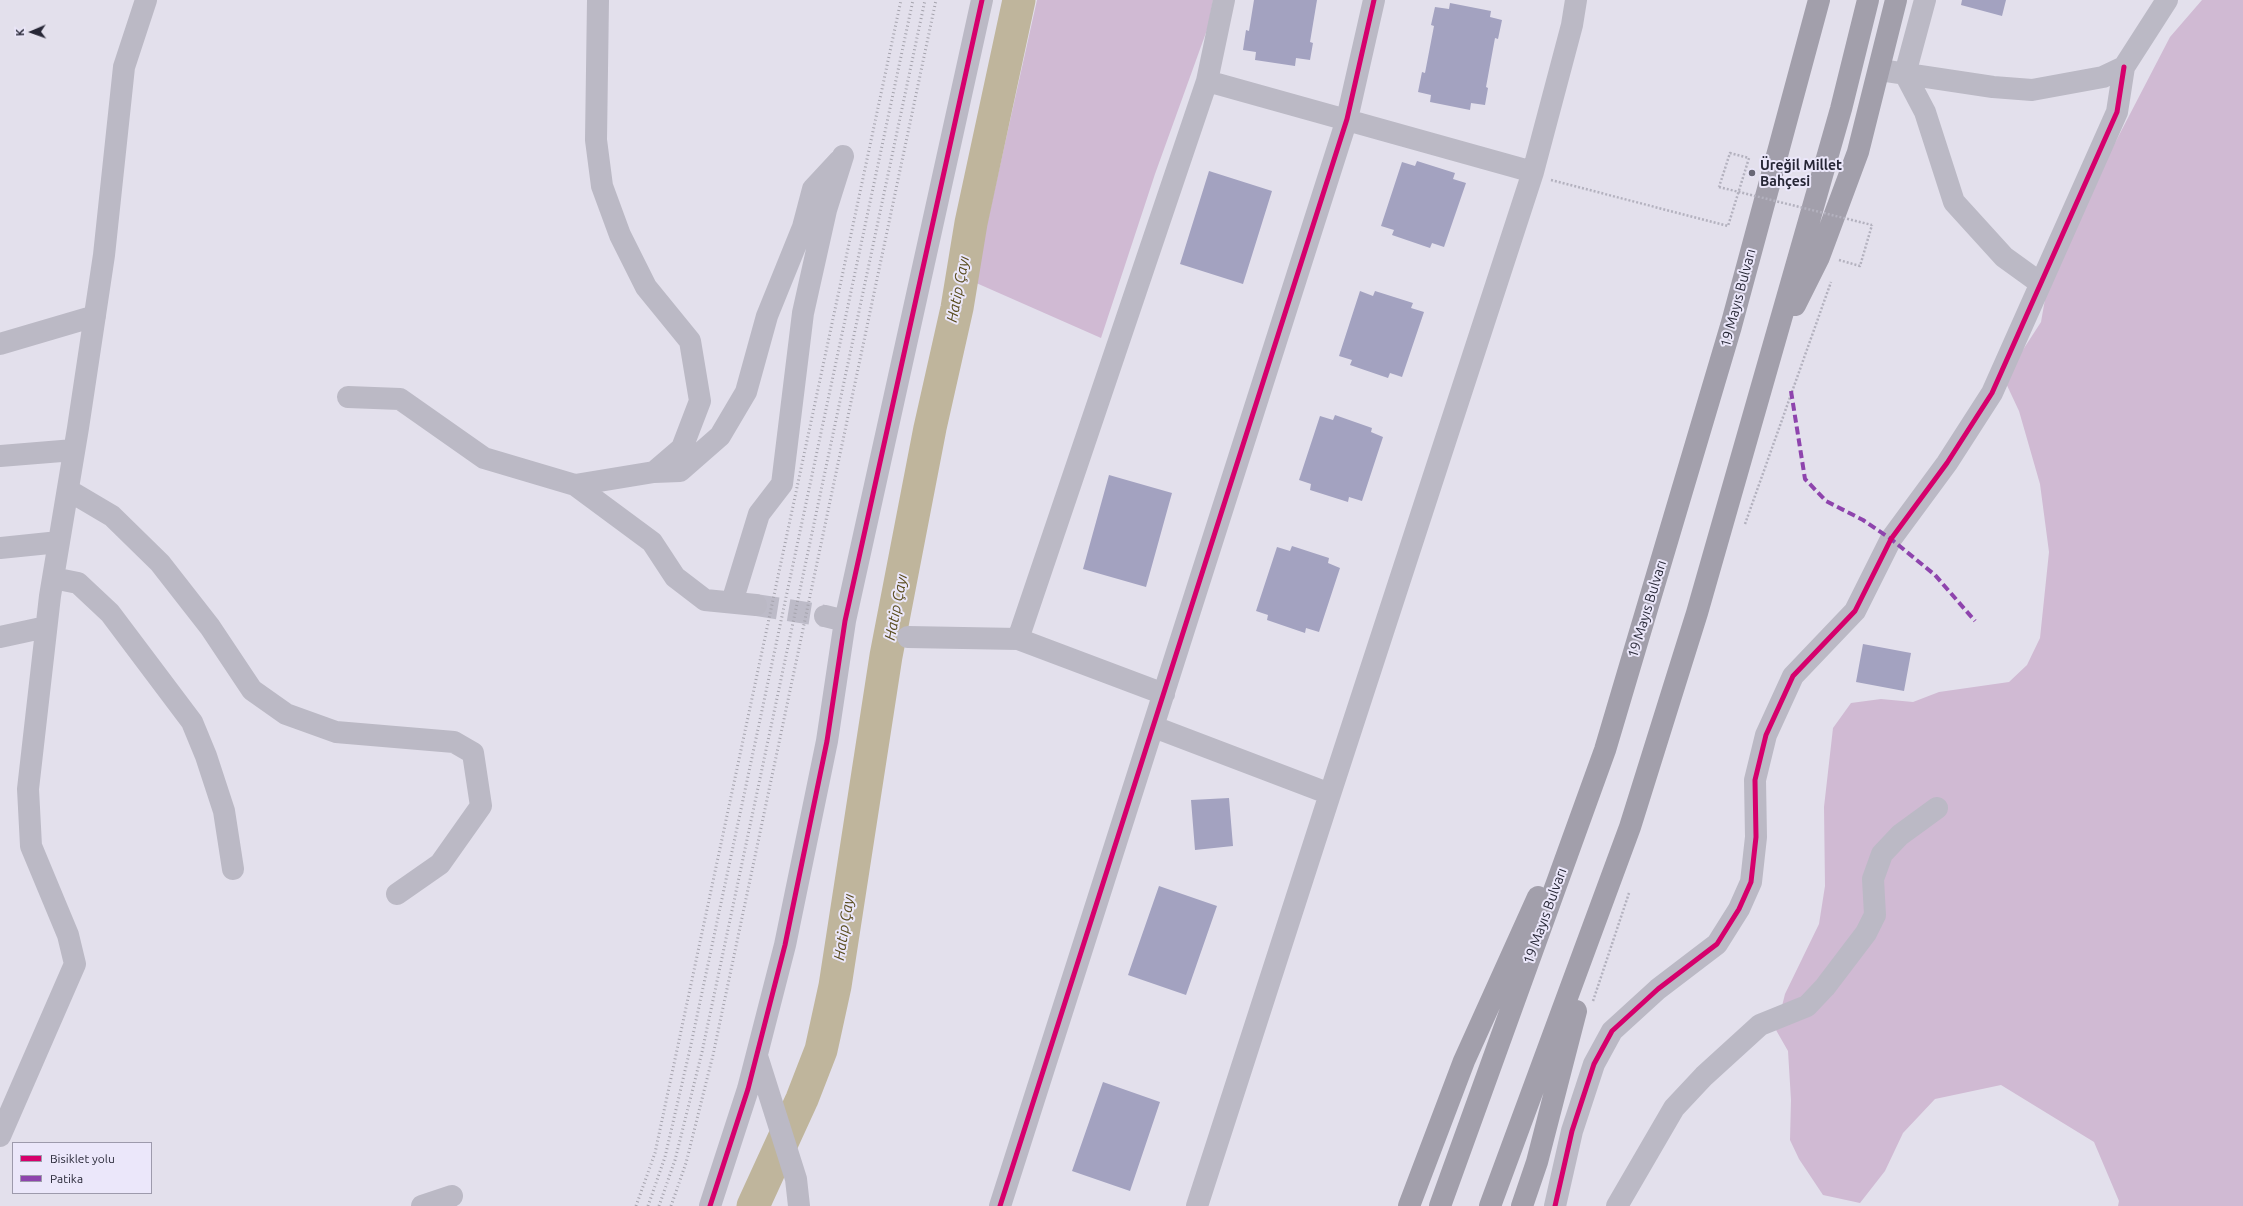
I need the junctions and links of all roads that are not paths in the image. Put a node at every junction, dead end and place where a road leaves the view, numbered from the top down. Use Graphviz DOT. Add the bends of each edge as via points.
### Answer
graph roads {
  1 [pos="146,0"];
  2 [pos="598,0"];
  3 [pos="982,0"];
  4 [pos="1224,0"];
  5 [pos="1374,0"];
  6 [pos="1576,0"];
  7 [pos="1819,0"];
  8 [pos="1868,0"];
  9 [pos="1896,0"];
  10 [pos="1925,0"];
  11 [pos="2167,0"];
  12 [pos="2124,67"];
  13 [pos="1880,70"];
  14 [pos="1905,74"];
  15 [pos="1207,81"];
  16 [pos="1347,119"];
  17 [pos="1541,176"];
  18 [pos="2040,283"];
  19 [pos="95,316"];
  20 [pos="0,344"];
  21 [pos="1772,352"];
  22 [pos="348,397"];
  23 [pos="74,450"];
  24 [pos="0,456"];
  25 [pos="654,472"];
  26 [pos="575,485"];
  27 [pos="68,490"];
  28 [pos="59,542"];
  29 [pos="0,548"];
  30 [pos="53,578"];
  31 [pos="732,602"];
  32 [pos="756,605"];
  33 [pos="824,616"];
  34 [pos="845,621"];
  35 [pos="46,627"];
  36 [pos="908,637"];
  37 [pos="0,638"];
  38 [pos="1018,639"];
  39 [pos="1164,694"];
  40 [pos="1154,727"];
  41 [pos="1605,750"];
  42 [pos="1330,794"];
  43 [pos="1937,808"];
  44 [pos="1630,827"];
  45 [pos="233,870"];
  46 [pos="397,894"];
  47 [pos="757,1056"];
  48 [pos="0,1136"];
  49 [pos="452,1196"];
  50 [pos="422,1206"];
  51 [pos="710,1206"];
  52 [pos="799,1206"];
  53 [pos="1000,1206"];
  54 [pos="1197,1206"];
  55 [pos="1409,1206"];
  56 [pos="1440,1206"];
  57 [pos="1490,1206"];
  58 [pos="1522,1206"];
  59 [pos="1554,1206"];
  60 [pos="1617,1206"];
  1 -- 19 [label="street" via="124,67"];
  2 -- 25 [label="street" via="596,140 602,186 620,235 646,287 690,340 700,401 682,448"];
  3 -- 34 [label="street"];
  4 -- 15 [label="street"];
  5 -- 16 [label="street"];
  6 -- 17 [label="street"];
  7 -- 41 [label="highway, 19 Mayıs Bulvarı" via="1731,326"];
  8 -- 21 [label="highway" via="1841,109"];
  9 -- 13 [label="highway"];
  10 -- 14 [label="street"];
  11 -- 12 [label="street"];
  12 -- 14 [label="street" via="2103,77 2032,90"];
  12 -- 18 [label="street" via="2117,112"];
  13 -- 14 [label="street"];
  13 -- 21 [label="highway" via="1858,152 1819,257"];
  14 -- 18 [label="street" via="1925,112 1954,202 2004,257"];
  15 -- 16 [label="street"];
  15 -- 38 [label="street"];
  16 -- 17 [label="street"];
  16 -- 39 [label="street"];
  17 -- 42 [label="street"];
  18 -- 59 [label="street" via="1992,393 1947,463 1891,539 1855,611 1793,676 1766,735 1755,780 1756,837 1751,882 1739,909 1717,944 1658,988 1612,1031 1594,1064 1572,1130"];
  19 -- 20 [label="street"];
  19 -- 23 [label="street"];
  21 -- 44 [label="highway" via="1697,613"];
  22 -- 26 [label="street" via="400,399 484,458"];
  23 -- 24 [label="street"];
  23 -- 27 [label="street"];
  25 -- 26 [label="street"];
  25 -- 31 [label="street" via="680,471 720,436 746,392 767,316 803,227 813,188 843,156 826,210 803,313 782,484 759,514"];
  26 -- 31 [label="street" via="652,542 675,576 705,600"];
  27 -- 28 [label="street"];
  27 -- 46 [label="street" via="112,516 160,563 210,627 252,690 286,714 336,732 454,742 474,753 481,806 440,864"];
  28 -- 29 [label="street"];
  28 -- 30 [label="street"];
  30 -- 35 [label="street"];
  30 -- 45 [label="street" via="78,583 110,613 192,722 224,811"];
  31 -- 32 [label="street"];
  33 -- 34 [label="street"];
  34 -- 47 [label="street" via="827,741 785,945"];
  35 -- 37 [label="street"];
  35 -- 48 [label="street" via="28,789 31,846 68,935 75,964"];
  36 -- 38 [label="street"];
  38 -- 39 [label="street"];
  39 -- 40 [label="street"];
  40 -- 42 [label="street"];
  40 -- 53 [label="street"];
  41 -- 55 [label="highway" via="1464,1061"];
  41 -- 56 [label="highway, 19 Mayıs Bulvarı"];
  42 -- 54 [label="street"];
  43 -- 60 [label="street" via="1900,835 1882,854 1873,879 1875,915 1866,933 1825,987 1807,1006 1760,1025 1699,1081 1674,1108"];
  44 -- 57 [label="highway"];
  44 -- 58 [label="highway" via="1572,1027 1537,1162"];
  47 -- 51 [label="street"];
  47 -- 52 [label="street" via="796,1179"];
  49 -- 50 [label="street"];
}
